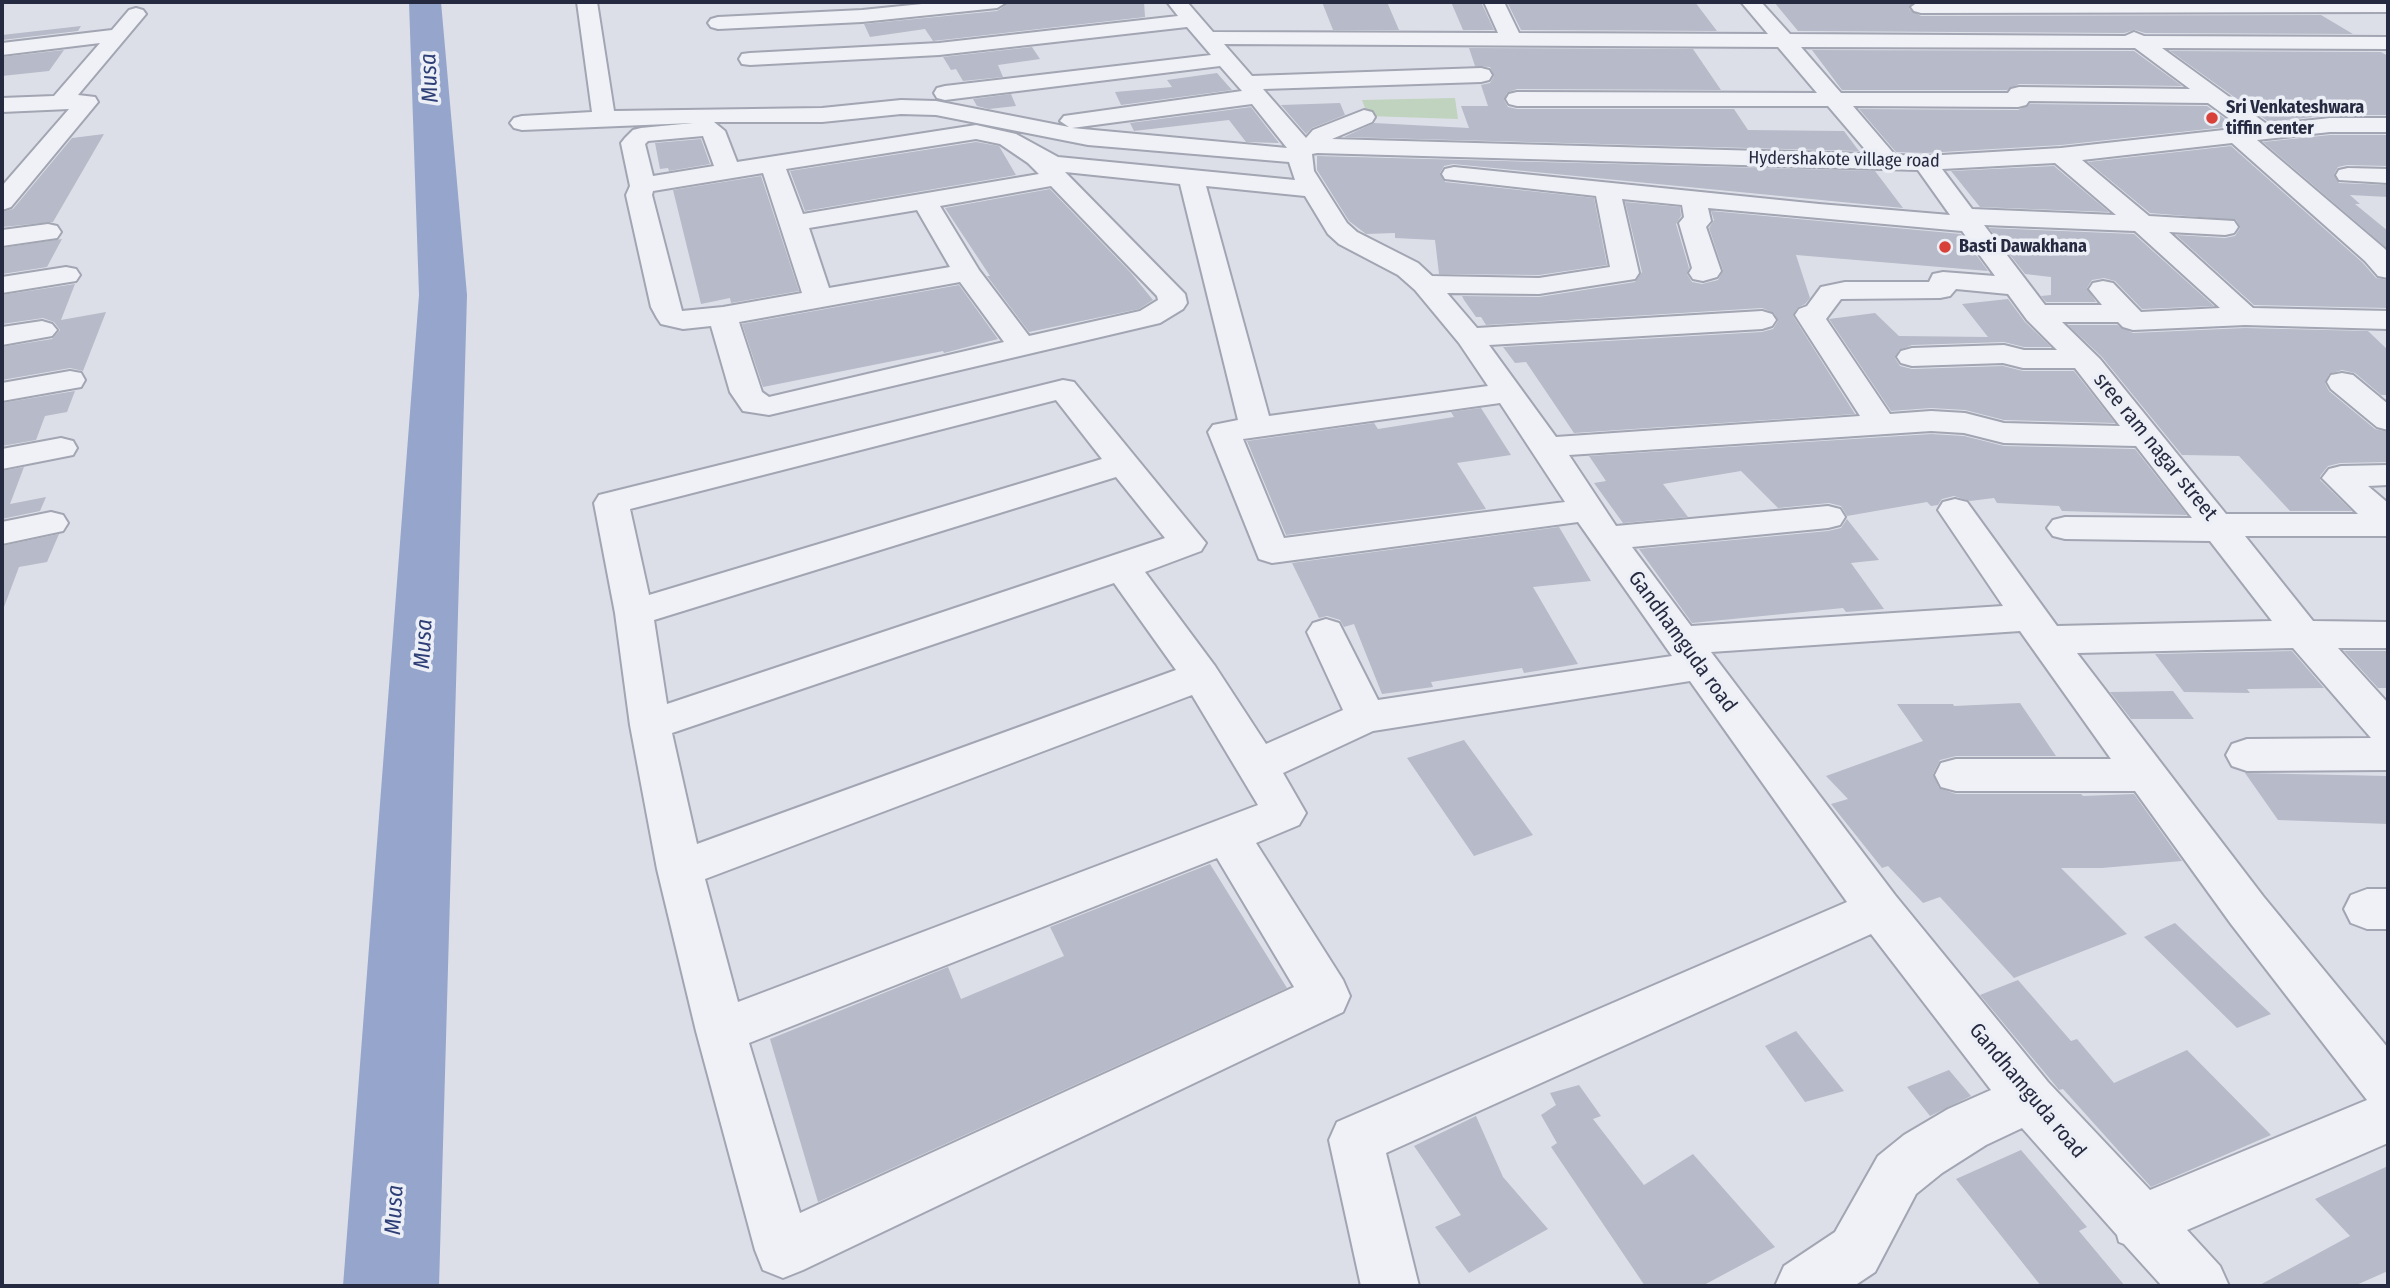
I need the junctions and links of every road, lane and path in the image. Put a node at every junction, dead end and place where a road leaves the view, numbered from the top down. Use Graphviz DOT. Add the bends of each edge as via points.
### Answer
graph roads {
  1 [pos="587,2"];
  2 [pos="780,2"];
  3 [pos="997,2"];
  4 [pos="1494,2"];
  5 [pos="1751,2"];
  6 [pos="1917,4"];
  7 [pos="2087,4"];
  8 [pos="2333,4"];
  9 [pos="2388,6"];
  10 [pos="136,14"];
  11 [pos="118,35"];
  12 [pos="1511,38"];
  13 [pos="1786,41"];
  14 [pos="1961,42"];
  15 [pos="2140,42"];
  16 [pos="2388,43"];
  17 [pos="2,48"];
  18 [pos="1218,50"];
  19 [pos="750,59"];
  20 [pos="2213,66"];
  21 [pos="2174,67"];
  22 [pos="1144,70"];
  23 [pos="1481,75"];
  24 [pos="945,93"];
  25 [pos="2213,96"];
  26 [pos="1517,99"];
  27 [pos="1834,100"];
  28 [pos="60,103"];
  29 [pos="2,106"];
  30 [pos="1171,108"];
  31 [pos="1364,117"];
  32 [pos="604,118"];
  33 [pos="522,122"];
  34 [pos="1029,127"];
  35 [pos="2386,127"];
  36 [pos="2263,132"];
  37 [pos="2237,135"];
  38 [pos="2061,155"];
  39 [pos="1037,158"];
  40 [pos="1305,162"];
  41 [pos="1889,163"];
  42 [pos="1925,163"];
  43 [pos="772,165"];
  44 [pos="1404,169"];
  45 [pos="728,171"];
  46 [pos="2348,175"];
  47 [pos="2388,176"];
  48 [pos="1057,178"];
  49 [pos="1191,178"];
  50 [pos="643,186"];
  51 [pos="1608,191"];
  52 [pos="1693,198"];
  53 [pos="925,201"];
  54 [pos="2,202"];
  55 [pos="1968,220"];
  56 [pos="794,223"];
  57 [pos="2142,223"];
  58 [pos="2225,227"];
  59 [pos="48,232"];
  60 [pos="3,239"];
  61 [pos="2388,270"];
  62 [pos="967,272"];
  63 [pos="1703,273"];
  64 [pos="66,275"];
  65 [pos="1425,284"];
  66 [pos="2,285"];
  67 [pos="2016,286"];
  68 [pos="2103,289"];
  69 [pos="818,299"];
  70 [pos="2126,313"];
  71 [pos="2037,314"];
  72 [pos="723,316"];
  73 [pos="2245,316"];
  74 [pos="1762,320"];
  75 [pos="2388,320"];
  76 [pos="42,330"];
  77 [pos="2,336"];
  78 [pos="1469,337"];
  79 [pos="1023,348"];
  80 [pos="1912,358"];
  81 [pos="2082,359"];
  82 [pos="70,380"];
  83 [pos="2342,382"];
  84 [pos="2,392"];
  85 [pos="1509,392"];
  86 [pos="2388,420"];
  87 [pos="1881,424"];
  88 [pos="1256,428"];
  89 [pos="2145,436"];
  90 [pos="1547,447"];
  91 [pos="61,448"];
  92 [pos="2,459"];
  93 [pos="1125,463"];
  94 [pos="2388,475"];
  95 [pos="1955,510"];
  96 [pos="1828,517"];
  97 [pos="51,523"];
  98 [pos="2388,523"];
  99 [pos="1596,524"];
  100 [pos="2220,527"];
  101 [pos="2065,528"];
  102 [pos="2,533"];
  103 [pos="1122,567"];
  104 [pos="634,613"];
  105 [pos="2038,629"];
  106 [pos="1326,632"];
  107 [pos="2303,634"];
  108 [pos="2388,635"];
  109 [pos="1691,653"];
  110 [pos="1201,676"];
  111 [pos="1366,717"];
  112 [pos="650,725"];
  113 [pos="2388,730"];
  114 [pos="2388,754"];
  115 [pos="2247,755"];
  116 [pos="1258,766"];
  117 [pos="1956,775"];
  118 [pos="2147,775"];
  119 [pos="1227,835"];
  120 [pos="680,869"];
  121 [pos="1879,909"];
  122 [pos="721,1031"];
  123 [pos="2388,1087"];
  124 [pos="2030,1099"];
  125 [pos="2388,1117"];
  126 [pos="2139,1222"];
  127 [pos="1390,1286"];
  128 [pos="1804,1286"];
  129 [pos="2200,1286"];
  1 -- 32 [label="street"];
  2 -- 3 [label="street" via="712,14 862,16"];
  4 -- 12 [label="street"];
  5 -- 13 [label="street"];
  6 -- 7 [label="street"];
  6 -- 14 [label="street"];
  7 -- 8 [label="street"];
  7 -- 15 [label="street"];
  8 -- 9 [label="street"];
  10 -- 11 [label="street"];
  11 -- 17 [label="street"];
  11 -- 28 [label="street"];
  12 -- 13 [label="street"];
  12 -- 18 [label="street"];
  13 -- 14 [label="street"];
  13 -- 27 [label="street"];
  14 -- 15 [label="street"];
  15 -- 16 [label="street"];
  15 -- 21 [label="street"];
  18 -- 19 [label="street" via="939,49"];
  18 -- 22 [label="street"];
  18 -- 23 [label="street"];
  18 -- 30 [label="street"];
  18 -- 40 [label="street, Gandhamguda road"];
  20 -- 21 [label="street"];
  21 -- 25 [label="street"];
  22 -- 24 [label="street"];
  22 -- 30 [label="street"];
  25 -- 27 [label="street"];
  25 -- 36 [label="street"];
  26 -- 27 [label="street"];
  27 -- 41 [label="street"];
  28 -- 29 [label="street"];
  28 -- 54 [label="street" via="87,102"];
  30 -- 34 [label="street"];
  31 -- 40 [label="street" via="1321,135"];
  32 -- 33 [label="street"];
  32 -- 34 [label="street" via="822,115 901,107 936,108"];
  34 -- 40 [label="street"];
  35 -- 36 [label="street, Hydershakote village road" via="2330,125"];
  36 -- 37 [label="street, Hydershakote village road"];
  37 -- 38 [label="street, Hydershakote village road"];
  37 -- 61 [label="street"];
  38 -- 42 [label="street, Hydershakote village road"];
  38 -- 57 [label="street"];
  39 -- 40 [label="street" via="1045,150 1058,148"];
  39 -- 43 [label="street" via="1008,139 975,132"];
  39 -- 48 [label="street"];
  39 -- 49 [label="street" via="1055,164"];
  40 -- 41 [label="street, Hydershakote village road"];
  40 -- 49 [label="street"];
  40 -- 65 [label="street, Gandhamguda road" via="1337,228 1401,263"];
  41 -- 42 [label="street, Hydershakote village road"];
  42 -- 55 [label="street, sree ram nagar street"];
  43 -- 45 [label="street"];
  43 -- 56 [label="street"];
  44 -- 51 [label="street"];
  45 -- 50 [label="street"];
  45 -- 50 [label="street" via="708,128 640,135 633,143"];
  46 -- 47 [label="street"];
  48 -- 53 [label="street"];
  48 -- 79 [label="street" via="1171,294 1173,303 1150,317"];
  49 -- 88 [label="street"];
  50 -- 72 [label="street" via="639,195 671,318"];
  51 -- 52 [label="street"];
  51 -- 65 [label="street" via="1625,273 1539,286"];
  52 -- 55 [label="street"];
  52 -- 63 [label="street" via="1698,220 1692,223 1707,271"];
  53 -- 56 [label="street"];
  53 -- 62 [label="street"];
  55 -- 57 [label="street"];
  55 -- 67 [label="street, sree ram nagar street"];
  56 -- 69 [label="street"];
  57 -- 58 [label="street"];
  57 -- 73 [label="street"];
  59 -- 60 [label="street"];
  62 -- 69 [label="street"];
  62 -- 79 [label="street"];
  64 -- 66 [label="street"];
  65 -- 78 [label="street, Gandhamguda road"];
  67 -- 71 [label="street, sree ram nagar street"];
  67 -- 87 [label="street" via="1943,280 1940,290 1844,290 1831,293 1817,312 1809,314"];
  68 -- 70 [label="street"];
  69 -- 72 [label="street"];
  70 -- 71 [label="street"];
  70 -- 73 [label="street" via="2133,321"];
  71 -- 81 [label="street, sree ram nagar street"];
  72 -- 79 [label="street" via="746,393 754,404 769,406"];
  73 -- 75 [label="street"];
  74 -- 78 [label="street"];
  76 -- 77 [label="street"];
  78 -- 85 [label="street, Gandhamguda road"];
  80 -- 81 [label="street" via="2004,355"];
  81 -- 89 [label="street, sree ram nagar street"];
  82 -- 84 [label="street"];
  83 -- 86 [label="street"];
  85 -- 88 [label="street"];
  85 -- 90 [label="street, Gandhamguda road"];
  87 -- 89 [label="street" via="1931,421 1965,423 2004,433"];
  87 -- 90 [label="street"];
  88 -- 99 [label="street" via="1224,432 1272,551"];
  89 -- 100 [label="street, sree ram nagar street"];
  90 -- 99 [label="street, Gandhamguda road"];
  91 -- 92 [label="street"];
  93 -- 103 [label="street" via="1188,543"];
  93 -- 104 [label="street"];
  93 -- 104 [label="street" via="1063,390 611,503"];
  94 -- 98 [label="street" via="2339,478"];
  95 -- 105 [label="street"];
  96 -- 99 [label="street"];
  97 -- 102 [label="street"];
  98 -- 100 [label="street"];
  99 -- 109 [label="street, Gandhamguda road"];
  100 -- 101 [label="street"];
  100 -- 107 [label="street, sree ram nagar street"];
  103 -- 110 [label="street"];
  103 -- 112 [label="street"];
  104 -- 112 [label="street"];
  105 -- 107 [label="street"];
  105 -- 109 [label="street"];
  105 -- 118 [label="street"];
  106 -- 111 [label="street"];
  107 -- 108 [label="street"];
  107 -- 113 [label="street, sree ram nagar street"];
  109 -- 111 [label="street"];
  109 -- 121 [label="street, Gandhamguda road"];
  110 -- 116 [label="street"];
  110 -- 120 [label="street"];
  111 -- 116 [label="street"];
  112 -- 120 [label="street"];
  114 -- 115 [label="street"];
  116 -- 119 [label="street" via="1284,813"];
  117 -- 118 [label="street"];
  118 -- 123 [label="street"];
  119 -- 122 [label="street"];
  119 -- 122 [label="street" via="1325,996 783,1250"];
  120 -- 122 [label="street"];
  121 -- 124 [label="street, Gandhamguda road"];
  121 -- 127 [label="street" via="1356,1140"];
  124 -- 126 [label="street, Gandhamguda road"];
  124 -- 128 [label="street" via="1967,1127 1897,1175 1855,1252"];
  125 -- 126 [label="street"];
  126 -- 129 [label="street, Gandhamguda road"];
}
